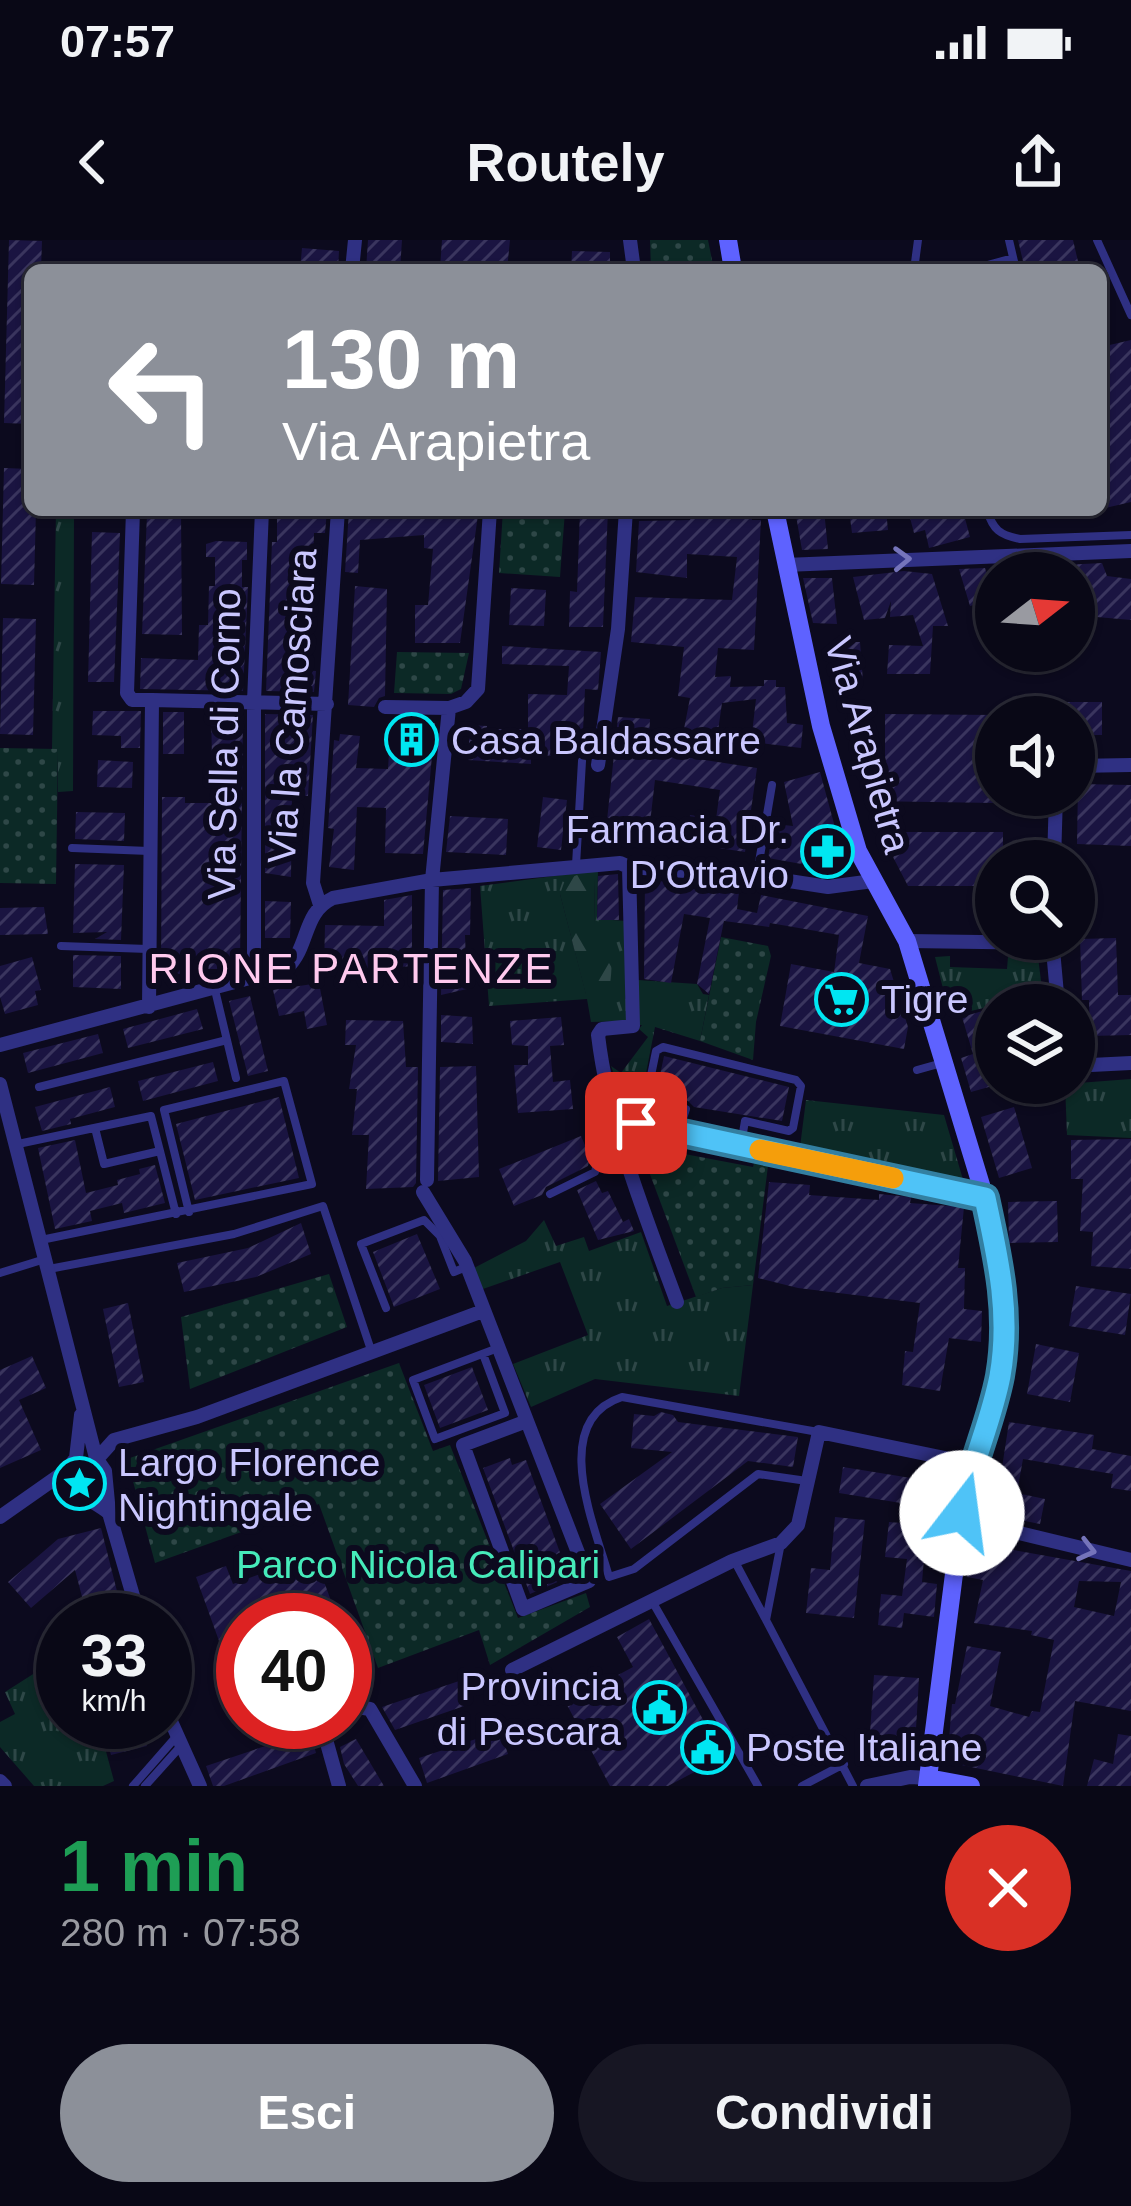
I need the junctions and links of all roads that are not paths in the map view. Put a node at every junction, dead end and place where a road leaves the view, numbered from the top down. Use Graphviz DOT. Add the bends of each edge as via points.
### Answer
graph roads {
  1 [pos="1009,240"];
  2 [pos="1097,240"];
  3 [pos="1013,259"];
  4 [pos="993,264"];
  5 [pos="1014,264"];
  6 [pos="1131,315"];
  7 [pos="133,516"];
  8 [pos="262,516"];
  9 [pos="338,516"];
  10 [pos="490,516"];
  11 [pos="626,516"];
  12 [pos="776,516"];
  13 [pos="989,516"];
  14 [pos="1131,536"];
  15 [pos="1131,551"];
  16 [pos="785,565"];
  17 [pos="152,700"];
  18 [pos="254,701"];
  19 [pos="327,704"];
  20 [pos="385,707"];
  21 [pos="449,707"];
  22 [pos="590,763"];
  23 [pos="1131,765"];
  24 [pos="1095,766"];
  25 [pos="772,785"];
  26 [pos="72,848"];
  27 [pos="150,851"];
  28 [pos="576,865"];
  29 [pos="629,867"];
  30 [pos="756,875"];
  31 [pos="432,880"];
  32 [pos="873,881"];
  33 [pos="320,904"];
  34 [pos="908,941"];
  35 [pos="975,941"];
  36 [pos="61,946"];
  37 [pos="149,949"];
  38 [pos="254,980"];
  39 [pos="215,990"];
  40 [pos="149,1007"];
  41 [pos="227,1040"];
  42 [pos="0,1045"];
  43 [pos="944,1062"];
  44 [pos="1131,1063"];
  45 [pos="1095,1065"];
  46 [pos="917,1070"];
  47 [pos="236,1078"];
  48 [pos="0,1084"];
  49 [pos="38,1088"];
  50 [pos="609,1115"];
  51 [pos="636,1123"];
  52 [pos="95,1128"];
  53 [pos="679,1132"];
  54 [pos="16,1144"];
  55 [pos="622,1144"];
  56 [pos="741,1146"];
  57 [pos="160,1151"];
  58 [pos="550,1194"];
  59 [pos="985,1198"];
  60 [pos="189,1212"];
  61 [pos="176,1214"];
  62 [pos="41,1240"];
  63 [pos="48,1264"];
  64 [pos="468,1267"];
  65 [pos="0,1273"];
  66 [pos="677,1302"];
  67 [pos="386,1308"];
  68 [pos="483,1311"];
  69 [pos="490,1351"];
  70 [pos="371,1352"];
  71 [pos="81,1410"];
  72 [pos="527,1421"];
  73 [pos="819,1432"];
  74 [pos="103,1453"];
  75 [pos="71,1464"];
  76 [pos="974,1464"];
  77 [pos="808,1481"];
  78 [pos="104,1485"];
  79 [pos="80,1493"];
  80 [pos="29,1500"];
  81 [pos="109,1513"];
  82 [pos="0,1517"];
  83 [pos="961,1519"];
  84 [pos="782,1544"];
  85 [pos="734,1560"];
  86 [pos="1131,1560"];
  87 [pos="132,1593"];
  88 [pos="651,1599"];
  89 [pos="766,1620"];
  90 [pos="512,1670"];
  91 [pos="372,1712"];
  92 [pos="171,1749"];
  93 [pos="173,1749"];
  94 [pos="183,1749"];
  95 [pos="328,1749"];
  96 [pos="844,1764"];
  97 [pos="927,1782"];
  98 [pos="133,1786"];
  99 [pos="145,1786"];
  100 [pos="200,1786"];
  101 [pos="339,1786"];
  102 [pos="415,1786"];
  103 [pos="758,1786"];
  104 [pos="802,1786"];
  105 [pos="854,1786"];
  106 [pos="867,1786"];
  107 [pos="971,1786"];
  1 -- 3 [label="lane"];
  2 -- 6 [label="lane"];
  3 -- 4 [label="lane"];
  3 -- 5 [label="lane"];
  7 -- 17 [label="street" via="127,693"];
  8 -- 18 [label="street, Via Sella di Corno"];
  9 -- 19 [label="street, Via la Camosciara"];
  10 -- 21 [label="street" via="478,689"];
  11 -- 22 [label="street" via="619,628"];
  12 -- 16 [label="street, Via Arapietra"];
  13 -- 14 [label="lane" via="1003,536 1020,539"];
  16 -- 15 [label="street, one-way"];
  16 -- 32 [label="street, Via Arapietra" via="821,726"];
  17 -- 18 [label="street"];
  17 -- 27 [label="street"];
  18 -- 19 [label="street"];
  18 -- 38 [label="street, Via Sella di Corno"];
  19 -- 33 [label="street, Via la Camosciara" via="313,883"];
  20 -- 21 [label="street"];
  21 -- 31 [label="street"];
  22 -- 28 [label="lane"];
  23 -- 24 [label="street"];
  25 -- 30 [label="lane"];
  26 -- 27 [label="lane"];
  27 -- 37 [label="street"];
  28 -- 29 [label="street"];
  28 -- 31 [label="street"];
  29 -- 30 [label="street"];
  29 -- 50 [label="street" via="632,1026 597,1027"];
  30 -- 32 [label="street" via="828,887"];
  31 -- 33 [label="street"];
  31 -- 64 [label="street" via="425,1186"];
  32 -- 34 [label="street, Via Arapietra"];
  33 -- 38 [label="street" via="300,956"];
  34 -- 35 [label="street"];
  34 -- 43 [label="street, Via Arapietra"];
  36 -- 37 [label="lane"];
  37 -- 40 [label="street"];
  38 -- 39 [label="street"];
  39 -- 40 [label="street"];
  39 -- 41 [label="lane"];
  40 -- 42 [label="street"];
  41 -- 47 [label="lane"];
  41 -- 49 [label="lane"];
  43 -- 46 [label="lane"];
  43 -- 59 [label="street, Via Arapietra"];
  44 -- 45 [label="street"];
  48 -- 54 [label="street"];
  50 -- 51 [label="street"];
  50 -- 55 [label="street"];
  50 -- 58 [label="lane" via="595,1172"];
  51 -- 53 [label="street"];
  51 -- 55 [label="street"];
  52 -- 54 [label="lane"];
  52 -- 57 [label="lane" via="151,1116"];
  52 -- 57 [label="lane" via="104,1164"];
  53 -- 56 [label="street"];
  53 -- 56 [label="lane" via="686,1109 646,1100 663,1047 801,1086 793,1128 745,1121"];
  54 -- 62 [label="street"];
  55 -- 66 [label="street"];
  56 -- 59 [label="street"];
  57 -- 61 [label="lane"];
  59 -- 76 [label="street, Via Arapietra" via="1006,1318 999,1378"];
  60 -- 60 [label="lane" via="312,1184 284,1082 164,1110"];
  60 -- 61 [label="lane"];
  61 -- 62 [label="lane"];
  62 -- 63 [label="street"];
  63 -- 65 [label="lane"];
  63 -- 70 [label="lane" via="234,1234 323,1207"];
  63 -- 71 [label="street"];
  64 -- 67 [label="lane" via="454,1272 424,1220 361,1244"];
  64 -- 68 [label="street"];
  68 -- 69 [label="street"];
  68 -- 70 [label="street"];
  69 -- 69 [label="lane" via="412,1380 435,1439 505,1413"];
  69 -- 72 [label="street"];
  70 -- 74 [label="street"];
  71 -- 74 [label="street"];
  71 -- 75 [label="street"];
  72 -- 72 [label="street" via="589,1581 524,1609 463,1445"];
  73 -- 76 [label="street"];
  73 -- 77 [label="street"];
  73 -- 77 [label="lane" via="622,1397 599,1408 578,1470 609,1577 634,1569 758,1474"];
  74 -- 75 [label="street"];
  74 -- 78 [label="street"];
  75 -- 79 [label="street" via="67,1482"];
  75 -- 80 [label="street"];
  76 -- 83 [label="street, Via Arapietra"];
  77 -- 84 [label="street" via="798,1525"];
  78 -- 79 [label="street"];
  78 -- 81 [label="street"];
  79 -- 80 [label="street"];
  79 -- 81 [label="street"];
  80 -- 82 [label="street"];
  81 -- 87 [label="street"];
  83 -- 86 [label="street, one-way"];
  83 -- 97 [label="street, Via Arapietra"];
  84 -- 85 [label="street"];
  84 -- 89 [label="lane"];
  85 -- 88 [label="street"];
  85 -- 89 [label="lane"];
  88 -- 90 [label="street"];
  88 -- 103 [label="lane"];
  89 -- 96 [label="lane"];
  91 -- 102 [label="street"];
  92 -- 98 [label="lane"];
  93 -- 99 [label="lane"];
  94 -- 100 [label="street"];
  95 -- 101 [label="street"];
  96 -- 104 [label="lane"];
  96 -- 105 [label="lane"];
  97 -- 106 [label="street" via="910,1777"];
  97 -- 107 [label="street"];
}
